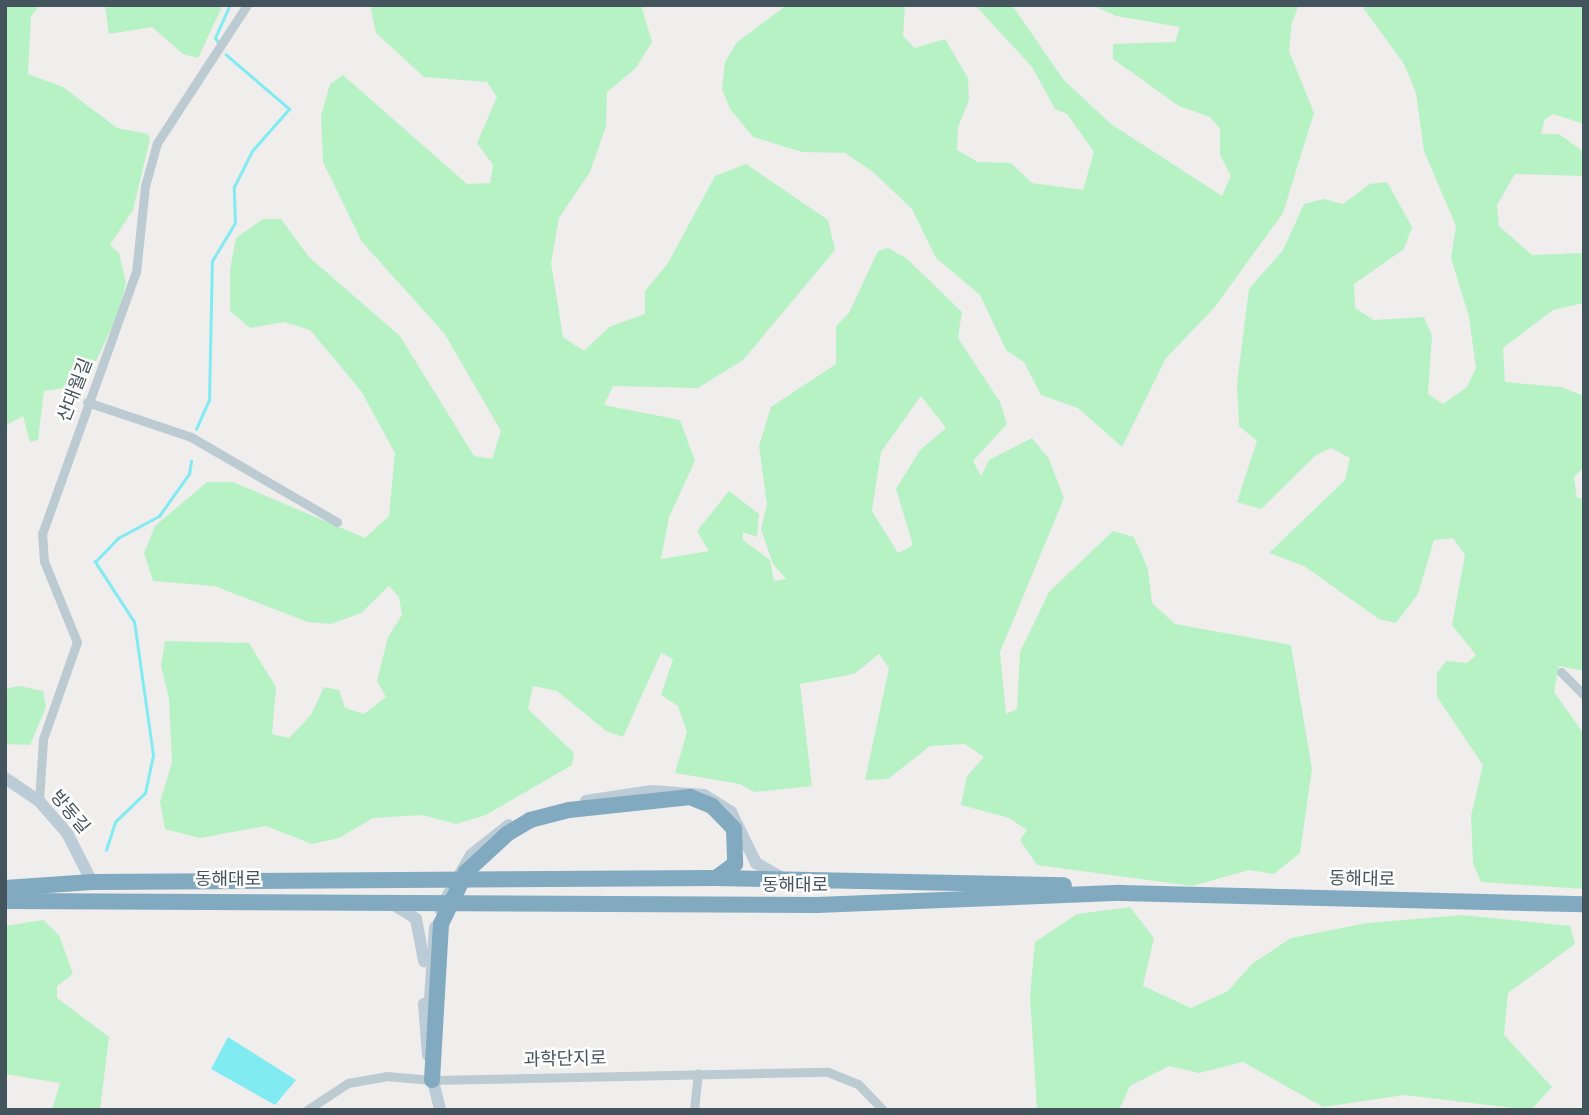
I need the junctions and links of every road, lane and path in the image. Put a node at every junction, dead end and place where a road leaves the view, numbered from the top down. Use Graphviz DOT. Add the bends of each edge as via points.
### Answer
graph roads {
  1 [pos="247,5"];
  2 [pos="87,402"];
  3 [pos="337,522"];
  4 [pos="1561,672"];
  5 [pos="1584,695"];
  6 [pos="5,778"];
  7 [pos="39,801"];
  8 [pos="474,857"];
  9 [pos="716,878"];
  10 [pos="787,880"];
  11 [pos="5,887"];
  12 [pos="92,890"];
  13 [pos="1584,898"];
  14 [pos="328,899"];
  15 [pos="5,901"];
  16 [pos="562,903"];
  17 [pos="1584,904"];
  18 [pos="698,1073"];
  19 [pos="432,1074"];
  20 [pos="307,1110"];
  21 [pos="440,1110"];
  22 [pos="694,1110"];
  23 [pos="883,1110"];
  1 -- 2 [label="street, 산대월길" via="157,142 145,186 136,272"];
  2 -- 3 [label="street" via="191,437"];
  2 -- 7 [label="street, 산대월길" via="42,534 44,561 77,642 56,690 43,739"];
  4 -- 5 [label="street"];
  6 -- 7 [label="street, 방동길"];
  7 -- 12 [label="street, 방동길" via="81,853"];
  8 -- 9 [label="highway" via="530,820 658,796 690,797 712,806 734,829 735,864"];
  8 -- 10 [label="street" via="514,822 544,810 651,791 692,790 731,812 756,863"];
  8 -- 19 [label="highway" via="438,923"];
  9 -- 10 [label="highway, 동해대로"];
  9 -- 12 [label="highway, 동해대로"];
  10 -- 13 [label="highway, 동해대로"];
  11 -- 12 [label="highway, 동해대로"];
  12 -- 14 [label="highway, 동해대로"];
  12 -- 15 [label="highway, 동해대로"];
  14 -- 16 [label="highway, 동해대로"];
  14 -- 19 [label="street" via="385,903 415,919 423,940"];
  16 -- 17 [label="highway, 동해대로" via="817,905 1120,893"];
  16 -- 19 [label="highway" via="456,910 441,945"];
  18 -- 19 [label="street, 과학단지로"];
  18 -- 22 [label="street"];
  18 -- 23 [label="street, 과학단지로" via="828,1072 858,1084"];
  19 -- 20 [label="street, 과학단지로" via="348,1083"];
  19 -- 21 [label="street"];
}
